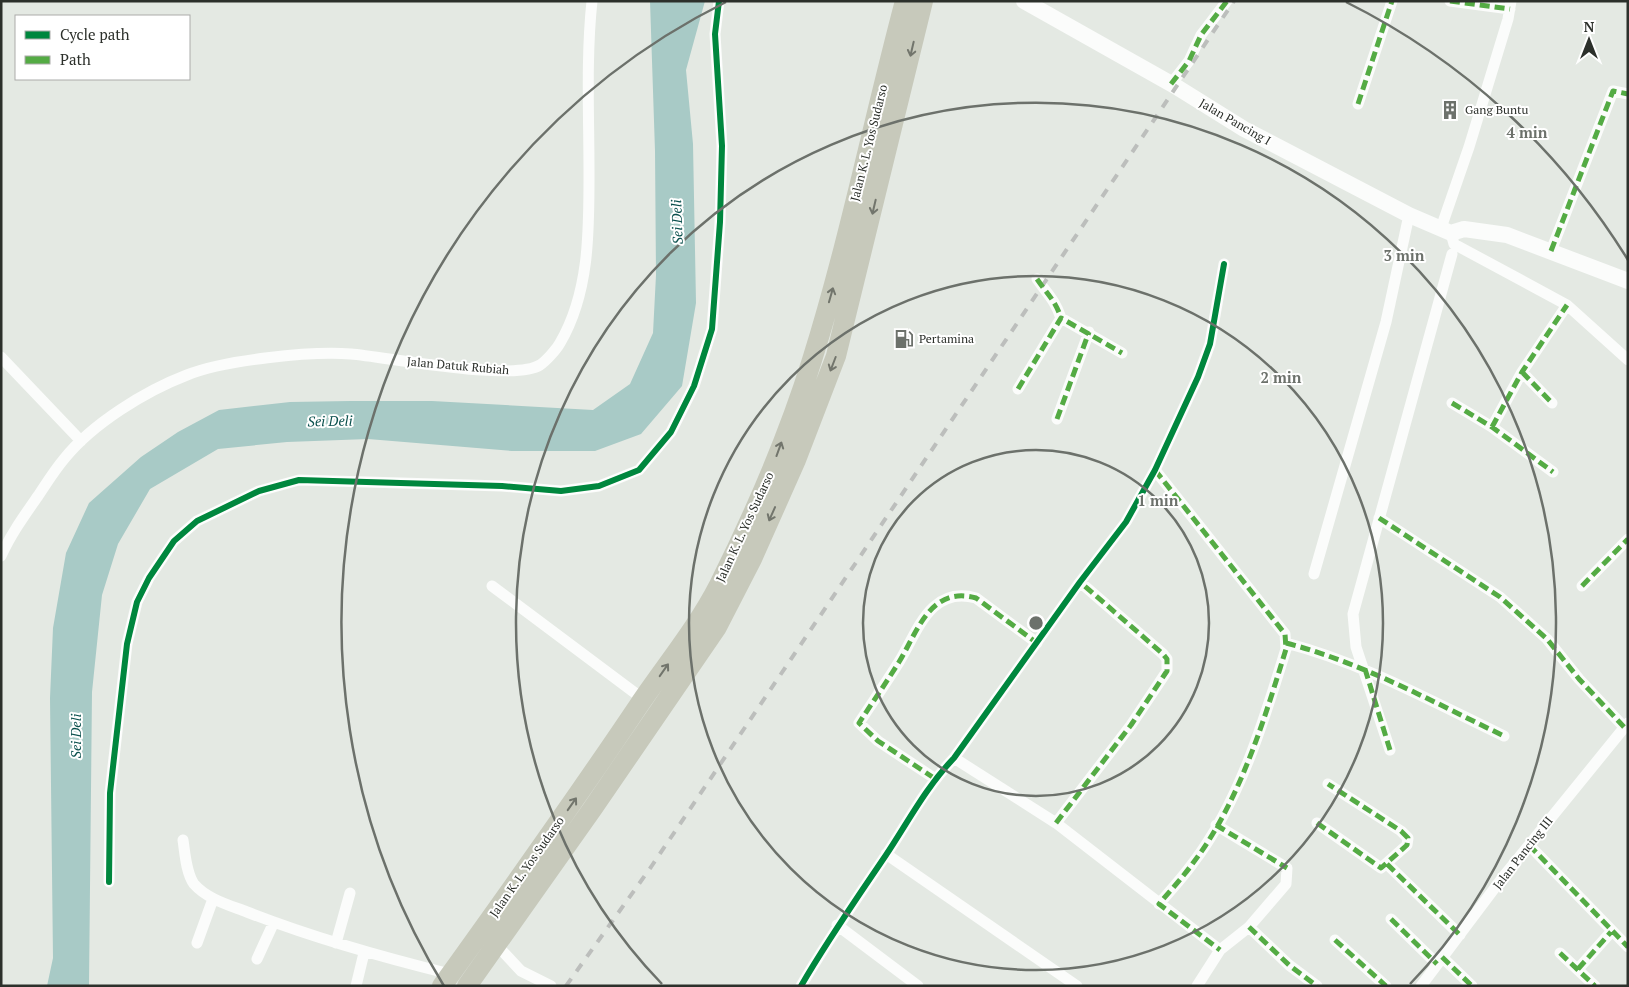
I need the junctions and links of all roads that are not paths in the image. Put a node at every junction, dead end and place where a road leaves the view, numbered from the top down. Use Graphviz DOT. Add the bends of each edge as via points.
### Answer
graph roads {
  1 [pos="592,1"];
  2 [pos="720,1"];
  3 [pos="905,1"];
  4 [pos="923,1"];
  5 [pos="1024,1"];
  6 [pos="1227,1"];
  7 [pos="1392,1"];
  8 [pos="1450,1"];
  9 [pos="1510,5"];
  10 [pos="1171,84"];
  11 [pos="1628,94"];
  12 [pos="1358,104"];
  13 [pos="1409,215"];
  14 [pos="1446,230"];
  15 [pos="1551,251"];
  16 [pos="1452,254"];
  17 [pos="1224,264"];
  18 [pos="1037,279"];
  19 [pos="1628,281"];
  20 [pos="1567,305"];
  21 [pos="1061,318"];
  22 [pos="1089,332"];
  23 [pos="1122,354"];
  24 [pos="1,357"];
  25 [pos="1628,360"];
  26 [pos="1522,372"];
  27 [pos="1018,389"];
  28 [pos="1452,403"];
  29 [pos="1552,403"];
  30 [pos="1057,419"];
  31 [pos="1492,427"];
  32 [pos="81,441"];
  33 [pos="1155,470"];
  34 [pos="1553,472"];
  35 [pos="1379,518"];
  36 [pos="1628,539"];
  37 [pos="1,556"];
  38 [pos="1314,574"];
  39 [pos="1080,582"];
  40 [pos="492,586"];
  41 [pos="1582,586"];
  42 [pos="1286,642"];
  43 [pos="1037,643"];
  44 [pos="1365,669"];
  45 [pos="643,699"];
  46 [pos="1626,725"];
  47 [pos="1504,736"];
  48 [pos="1390,750"];
  49 [pos="954,758"];
  50 [pos="934,778"];
  51 [pos="1328,784"];
  52 [pos="1056,824"];
  53 [pos="1317,824"];
  54 [pos="1216,825"];
  55 [pos="183,840"];
  56 [pos="1529,845"];
  57 [pos="886,854"];
  58 [pos="1387,864"];
  59 [pos="109,882"];
  60 [pos="350,892"];
  61 [pos="214,898"];
  62 [pos="1159,904"];
  63 [pos="1391,919"];
  64 [pos="274,922"];
  65 [pos="837,925"];
  66 [pos="1249,926"];
  67 [pos="1611,932"];
  68 [pos="481,933"];
  69 [pos="1460,935"];
  70 [pos="1335,940"];
  71 [pos="1626,941"];
  72 [pos="197,943"];
  73 [pos="336,943"];
  74 [pos="497,944"];
  75 [pos="1220,950"];
  76 [pos="364,953"];
  77 [pos="1560,953"];
  78 [pos="256,959"];
  79 [pos="1440,961"];
  80 [pos="1578,970"];
  81 [pos="446,980"];
  82 [pos="356,986"];
  83 [pos="467,986"];
  84 [pos="551,986"];
  85 [pos="800,986"];
  86 [pos="918,986"];
  87 [pos="1077,986"];
  88 [pos="1197,986"];
  89 [pos="1317,986"];
  90 [pos="1386,986"];
  91 [pos="1422,986"];
  92 [pos="1472,986"];
  93 [pos="1595,986"];
  1 -- 32 [label="street, Jalan Datuk Rubiah" via="589,238 576,310 559,346 538,366 511,371 431,366 349,354 244,361 189,374 139,396"];
  2 -- 59 [label="street" via="715,34 722,146 712,329 694,386 671,432 639,470 600,486 561,491 502,486 299,480 259,491 197,521 174,541 149,578 137,602 126,644 110,793"];
  45 -- 3 [label="highway, Jalan K. L. Yos Sudarso, one-way" via="688,637 718,587 774,464 812,362"];
  4 -- 74 [label="highway, Jalan K. L. Yos Sudarso, one-way" via="836,356 760,543 717,627"];
  5 -- 10 [label="main road, Jalan Pancing I"];
  6 -- 10 [label="street" via="1201,35 1189,61"];
  7 -- 12 [label="street"];
  8 -- 9 [label="street"];
  9 -- 14 [label="street"];
  10 -- 13 [label="main road, Jalan Pancing I" via="1244,129"];
  11 -- 15 [label="street" via="1613,91"];
  13 -- 14 [label="main road, Jalan Pancing I"];
  13 -- 38 [label="street" via="1386,322"];
  14 -- 15 [label="main road" via="1482,230"];
  14 -- 20 [label="street, Jalan Pancing I" via="1454,244"];
  15 -- 19 [label="main road"];
  16 -- 35 [label="street"];
  17 -- 33 [label="street" via="1210,344"];
  18 -- 21 [label="street" via="1047,294 1055,299"];
  20 -- 25 [label="street, Jalan Pancing I"];
  20 -- 26 [label="street"];
  21 -- 22 [label="street"];
  21 -- 27 [label="street"];
  22 -- 23 [label="street"];
  22 -- 30 [label="street"];
  24 -- 32 [label="street"];
  26 -- 29 [label="street"];
  26 -- 31 [label="street"];
  28 -- 31 [label="street"];
  31 -- 34 [label="street"];
  32 -- 37 [label="street, Jalan Datuk Rubiah" via="64,458 12,534"];
  33 -- 39 [label="street" via="1126,522"];
  33 -- 42 [label="street" via="1285,634"];
  35 -- 44 [label="street" via="1353,614 1355,641"];
  35 -- 46 [label="street" via="1500,598 1547,639 1599,701"];
  36 -- 41 [label="street"];
  39 -- 43 [label="street"];
  39 -- 52 [label="street" via="1163,654 1168,671"];
  40 -- 45 [label="street"];
  42 -- 44 [label="street"];
  42 -- 54 [label="street" via="1269,706 1248,762"];
  43 -- 49 [label="street"];
  43 -- 50 [label="street" via="976,598 968,596 947,599 924,616 900,661 858,723 878,741"];
  44 -- 47 [label="street"];
  44 -- 48 [label="street"];
  68 -- 45 [label="highway, Jalan K. L. Yos Sudarso, one-way"];
  46 -- 56 [label="street, Jalan Pancing III"];
  49 -- 50 [label="street"];
  49 -- 52 [label="street"];
  50 -- 57 [label="street"];
  51 -- 58 [label="street" via="1406,834 1407,845"];
  52 -- 62 [label="street"];
  53 -- 58 [label="street" via="1381,868"];
  54 -- 62 [label="street" via="1194,862"];
  54 -- 66 [label="street" via="1287,868 1286,884"];
  55 -- 61 [label="street" via="191,878"];
  56 -- 67 [label="street"];
  56 -- 69 [label="street, Jalan Pancing III"];
  57 -- 65 [label="street"];
  57 -- 87 [label="street"];
  58 -- 69 [label="street"];
  60 -- 73 [label="street"];
  61 -- 64 [label="street"];
  61 -- 72 [label="street"];
  62 -- 75 [label="street"];
  63 -- 79 [label="street"];
  64 -- 73 [label="street"];
  64 -- 78 [label="street"];
  65 -- 85 [label="street"];
  65 -- 86 [label="street"];
  66 -- 75 [label="street"];
  66 -- 89 [label="street" via="1289,965"];
  67 -- 71 [label="street"];
  67 -- 80 [label="street"];
  68 -- 74 [label="street"];
  68 -- 81 [label="highway, Jalan K. L. Yos Sudarso"];
  69 -- 79 [label="street, Jalan Pancing III"];
  70 -- 90 [label="street"];
  73 -- 76 [label="street"];
  74 -- 83 [label="highway, Jalan K. L. Yos Sudarso"];
  74 -- 84 [label="street" via="521,971"];
  75 -- 88 [label="street"];
  76 -- 81 [label="street"];
  76 -- 82 [label="street"];
  77 -- 80 [label="street"];
  79 -- 91 [label="street, Jalan Pancing III"];
  79 -- 92 [label="street"];
  80 -- 93 [label="street"];
}
